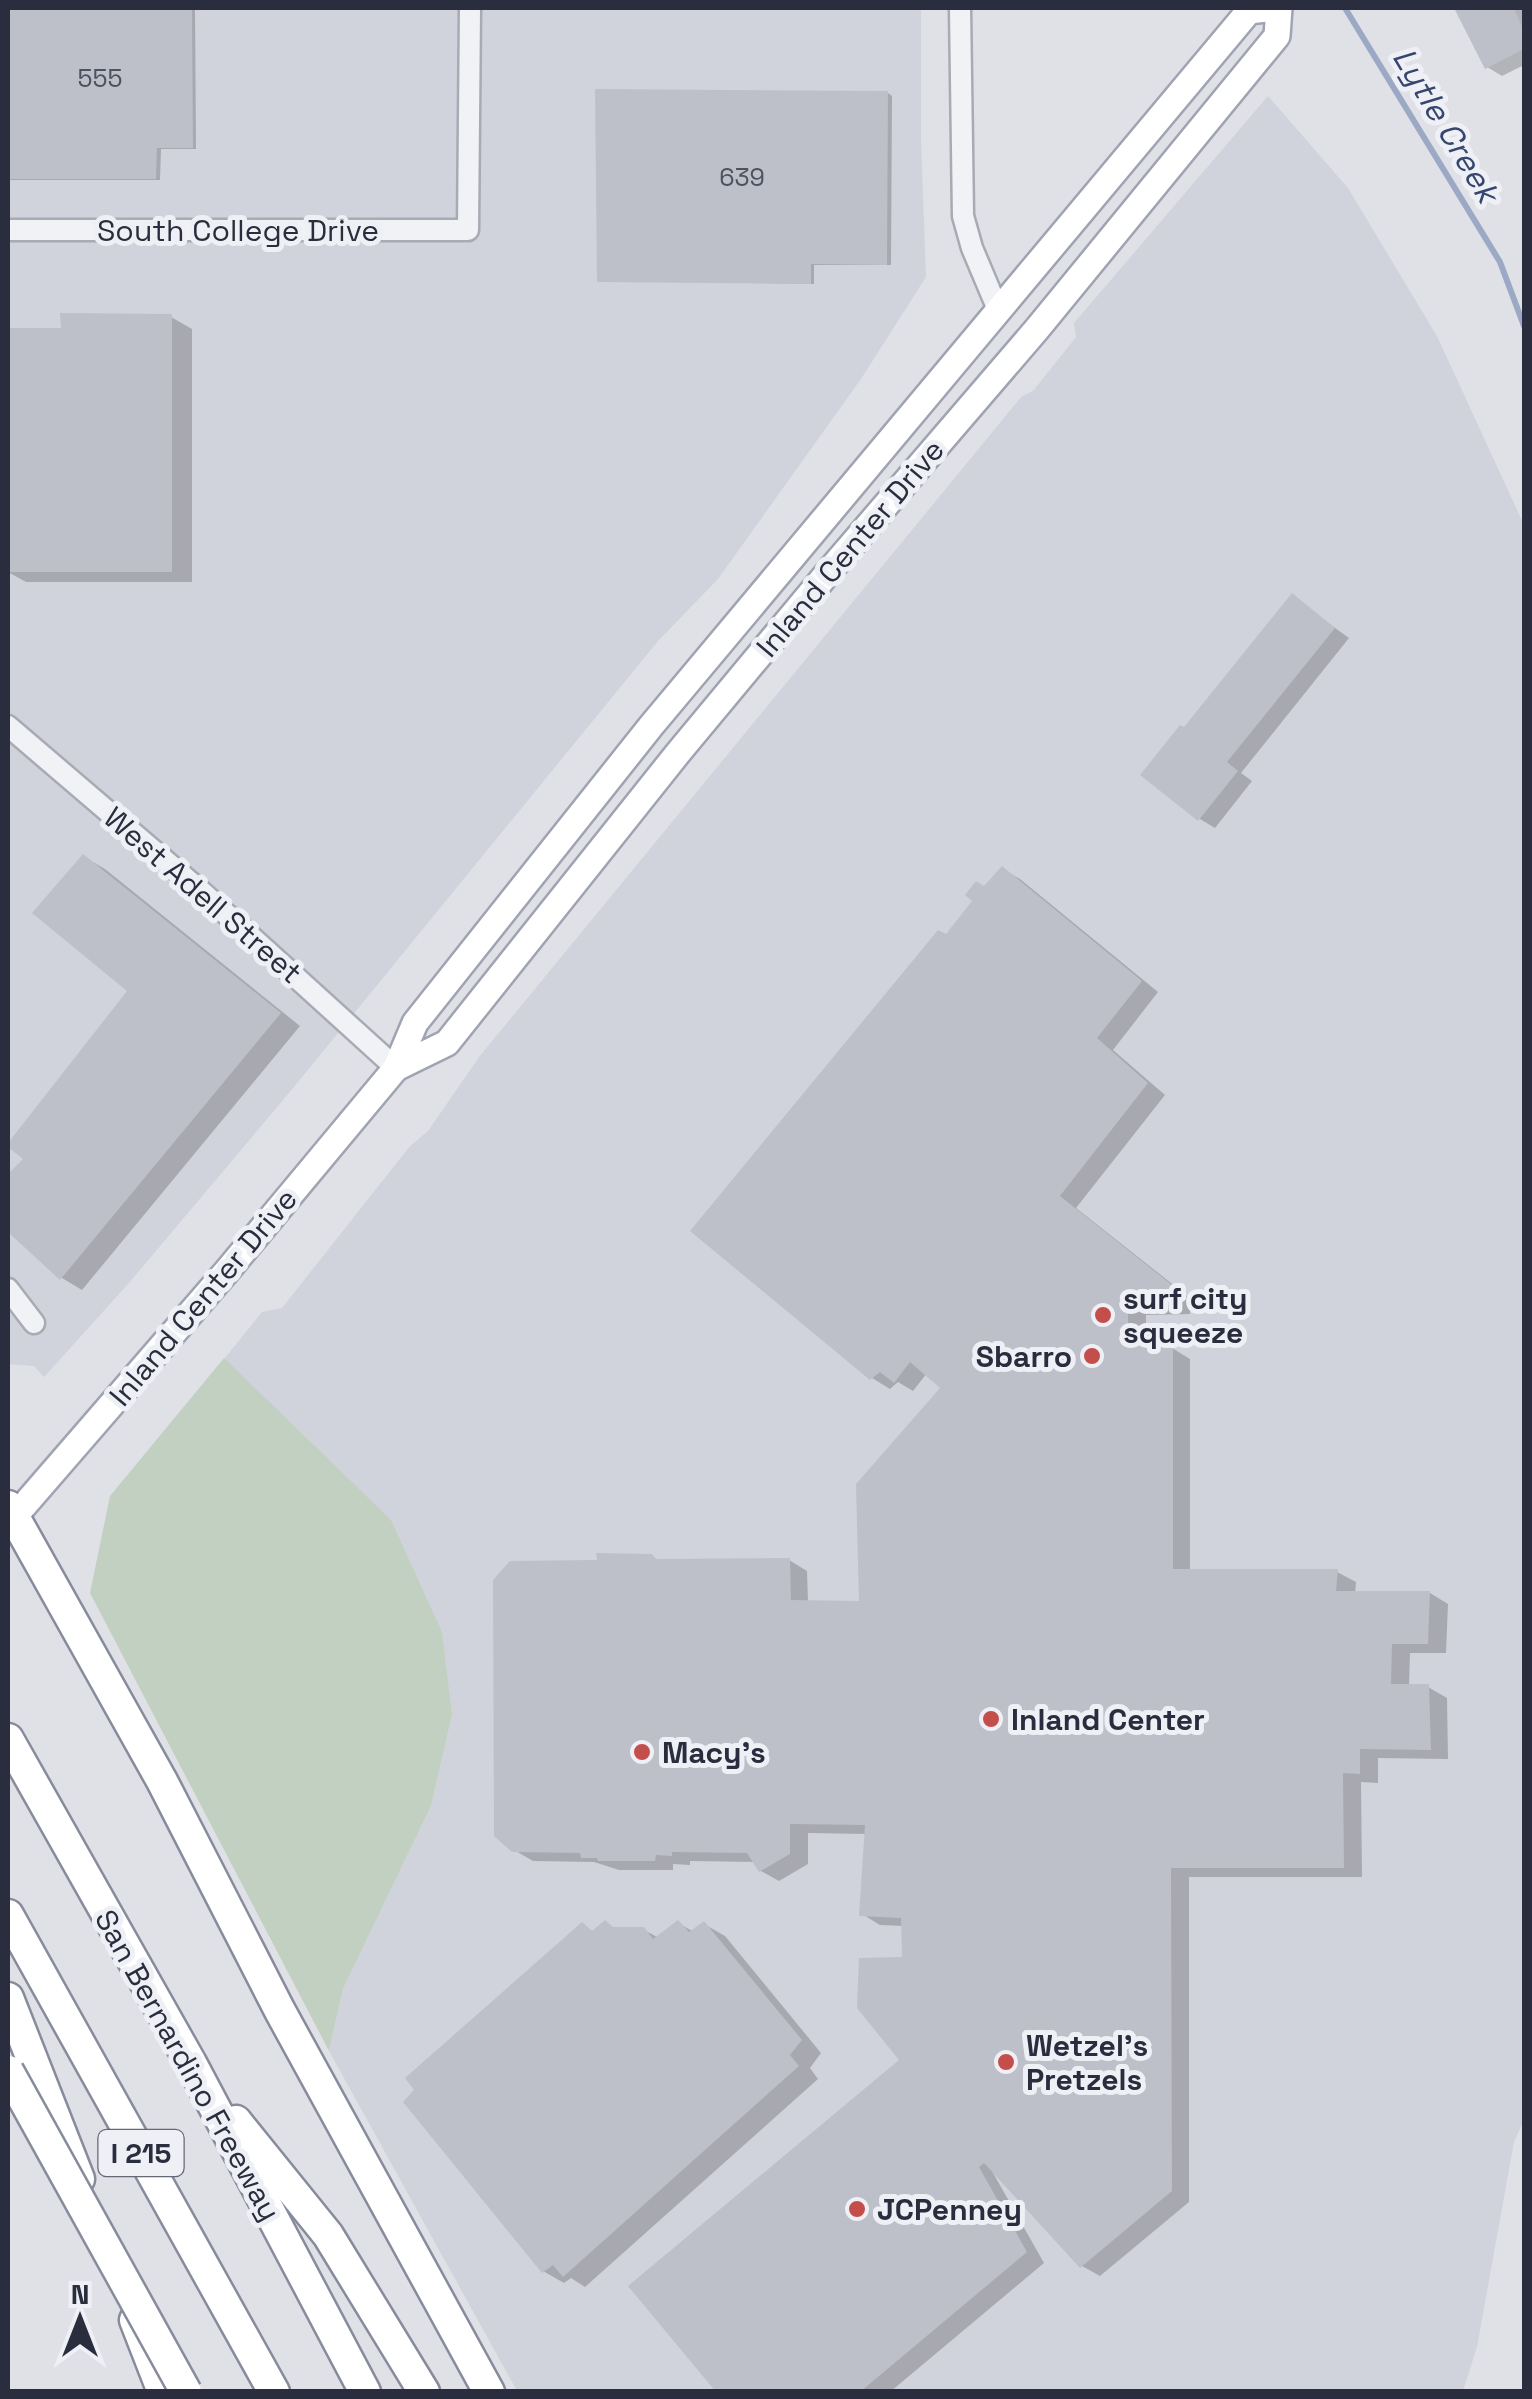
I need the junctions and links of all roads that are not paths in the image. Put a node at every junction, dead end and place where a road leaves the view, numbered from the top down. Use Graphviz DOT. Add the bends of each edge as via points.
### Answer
graph roads {
  1 [pos="470,8"];
  2 [pos="960,8"];
  3 [pos="1278,8"];
  4 [pos="8,230"];
  5 [pos="999,312"];
  6 [pos="8,726"];
  7 [pos="396,1068"];
  8 [pos="8,1289"];
  9 [pos="34,1324"];
  10 [pos="10,1515"];
  11 [pos="8,1740"];
  12 [pos="8,1915"];
  13 [pos="8,1998"];
  14 [pos="191,2064"];
  15 [pos="8,2071"];
  16 [pos="163,2392"];
  17 [pos="186,2392"];
  18 [pos="274,2392"];
  19 [pos="365,2392"];
  20 [pos="424,2392"];
  21 [pos="489,2392"];
  1 -- 4 [label="street, South College Drive" via="468,230"];
  2 -- 5 [label="street" via="963,216"];
  3 -- 5 [label="main road, Inland Center Drive" via="1250,11"];
  3 -- 7 [label="main road, Inland Center Drive" via="1277,36 831,568 447,1043"];
  5 -- 7 [label="main road, Inland Center Drive" via="639,741 415,1023"];
  6 -- 7 [label="street, West Adell Street"];
  7 -- 10 [label="main road, Inland Center Drive" via="227,1272"];
  8 -- 9 [label="street"];
  10 -- 21 [label="highway" via="162,1782"];
  11 -- 14 [label="highway, San Bernardino Freeway / I 215"];
  12 -- 18 [label="highway, I 215"];
  13 -- 16 [label="highway"];
  14 -- 19 [label="highway, San Bernardino Freeway / I 215"];
  14 -- 20 [label="highway" via="328,2235"];
  15 -- 17 [label="highway, bridge"];
}
